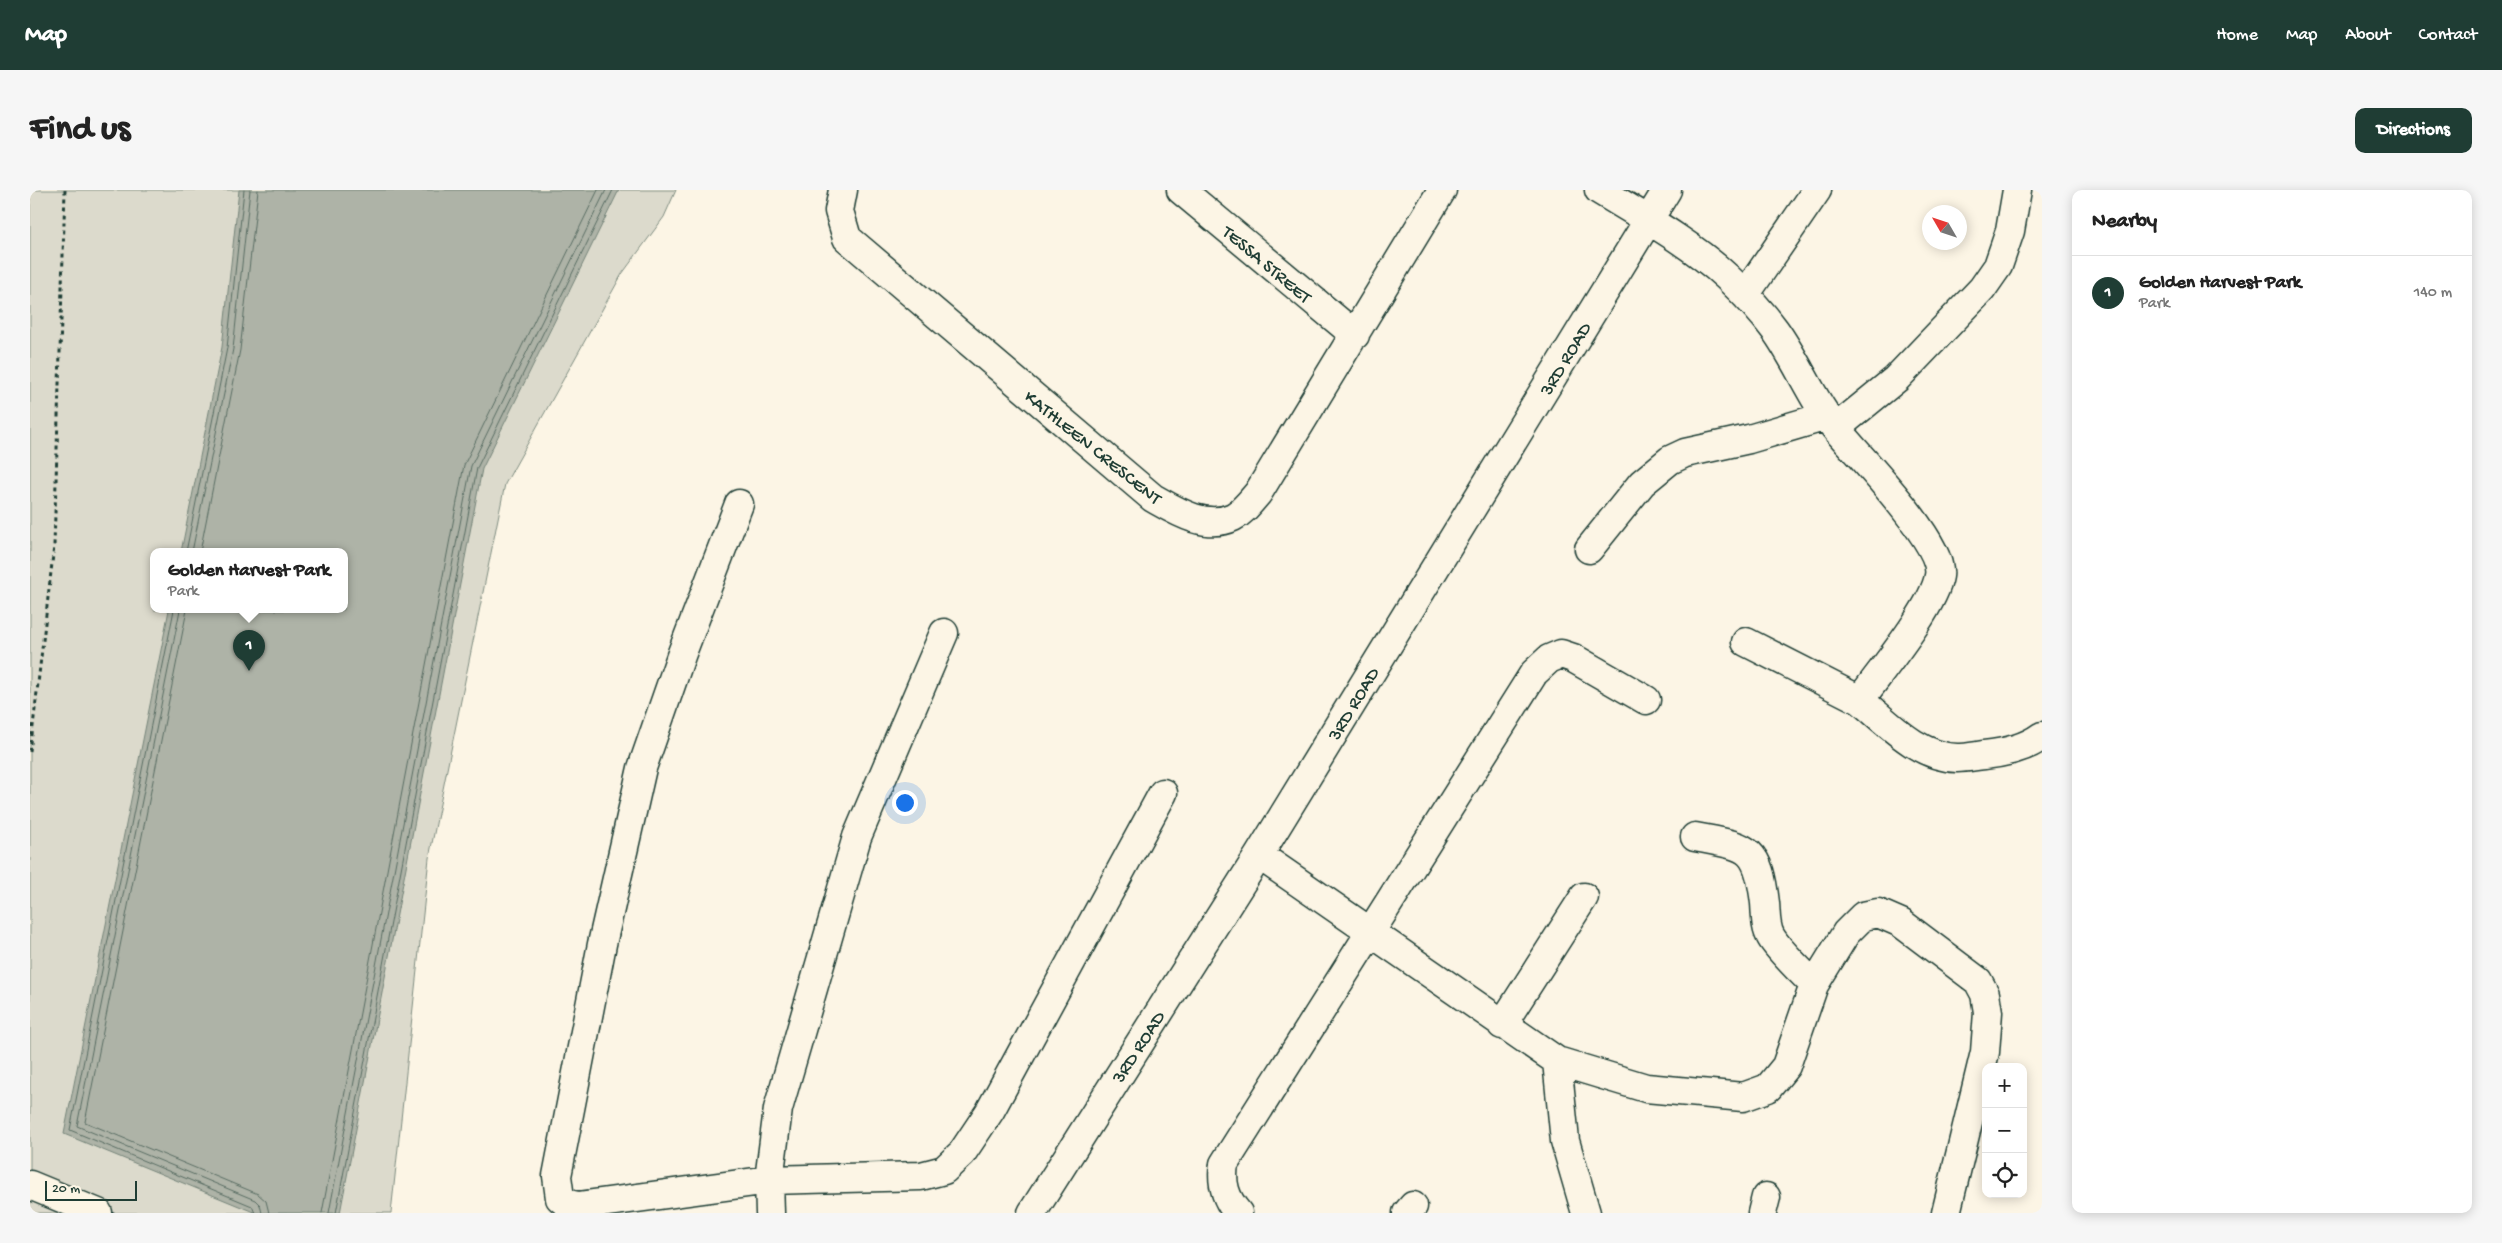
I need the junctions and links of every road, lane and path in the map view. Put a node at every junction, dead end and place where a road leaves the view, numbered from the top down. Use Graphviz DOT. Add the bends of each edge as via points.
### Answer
graph roads {
  1 [pos="65,190"];
  2 [pos="843,190"];
  3 [pos="1181,190"];
  4 [pos="1442,190"];
  5 [pos="1599,190"];
  6 [pos="1667,190"];
  7 [pos="1817,190"];
  8 [pos="2017,190"];
  9 [pos="1648,220"];
  10 [pos="1746,295"];
  11 [pos="1355,335"];
  12 [pos="1831,422"];
  13 [pos="739,504"];
  14 [pos="1589,548"];
  15 [pos="944,633"];
  16 [pos="1746,642"];
  17 [pos="1646,700"];
  18 [pos="1860,700"];
  19 [pos="2042,736"];
  20 [pos="30,752"];
  21 [pos="1163,793"];
  22 [pos="1696,837"];
  23 [pos="1259,855"];
  24 [pos="1584,897"];
  25 [pos="1370,932"];
  26 [pos="1814,986"];
  27 [pos="1502,1025"];
  28 [pos="1557,1061"];
  29 [pos="769,1180"];
  30 [pos="30,1185"];
  31 [pos="98,1213"];
  32 [pos="770,1213"];
  33 [pos="1032,1213"];
  34 [pos="1238,1213"];
  35 [pos="1586,1213"];
  36 [pos="1946,1213"];
  1 -- 20 [label="path" via="54,546"];
  2 -- 11 [label="street, KATHLEEN CRESCENT" via="839,212 847,238 1153,498 1185,516 1218,520 1233,517 1245,508 1258,493"];
  3 -- 11 [label="street, TESSA STREET"];
  4 -- 11 [label="street, KATHLEEN CRESCENT"];
  5 -- 9 [label="street"];
  6 -- 9 [label="street, 3RD ROAD"];
  7 -- 10 [label="street"];
  8 -- 12 [label="street" via="2010,230 1998,266 1982,289 1896,379"];
  9 -- 10 [label="street" via="1709,262"];
  9 -- 23 [label="street, 3RD ROAD"];
  10 -- 12 [label="street" via="1775,330"];
  12 -- 14 [label="street" via="1685,453 1670,460 1642,483"];
  12 -- 18 [label="street" via="1905,508 1938,561 1940,576 1928,604"];
  13 -- 29 [label="street" via="642,768 602,944 557,1186 560,1198 578,1206"];
  15 -- 29 [label="street" via="857,837 778,1109"];
  16 -- 18 [label="street"];
  17 -- 25 [label="street" via="1573,658 1561,654 1549,659 1534,673"];
  18 -- 19 [label="street" via="1907,740 1928,752 1956,758 2000,754"];
  21 -- 29 [label="street" via="990,1111 962,1153 944,1170 921,1176"];
  22 -- 26 [label="street" via="1740,846 1750,854 1758,865 1771,937"];
  23 -- 25 [label="street"];
  23 -- 33 [label="street, 3RD ROAD"];
  24 -- 27 [label="street"];
  25 -- 27 [label="street"];
  25 -- 34 [label="street" via="1224,1164 1221,1182"];
  26 -- 28 [label="street" via="1786,1066 1768,1088 1743,1096 1646,1088"];
  26 -- 36 [label="street" via="1846,933 1863,916 1878,913 1901,923 1978,981 1985,994 1988,1012 1985,1052"];
  27 -- 28 [label="street"];
  28 -- 35 [label="street" via="1564,1141"];
  29 -- 32 [label="street"];
  30 -- 31 [label="street"];
}
